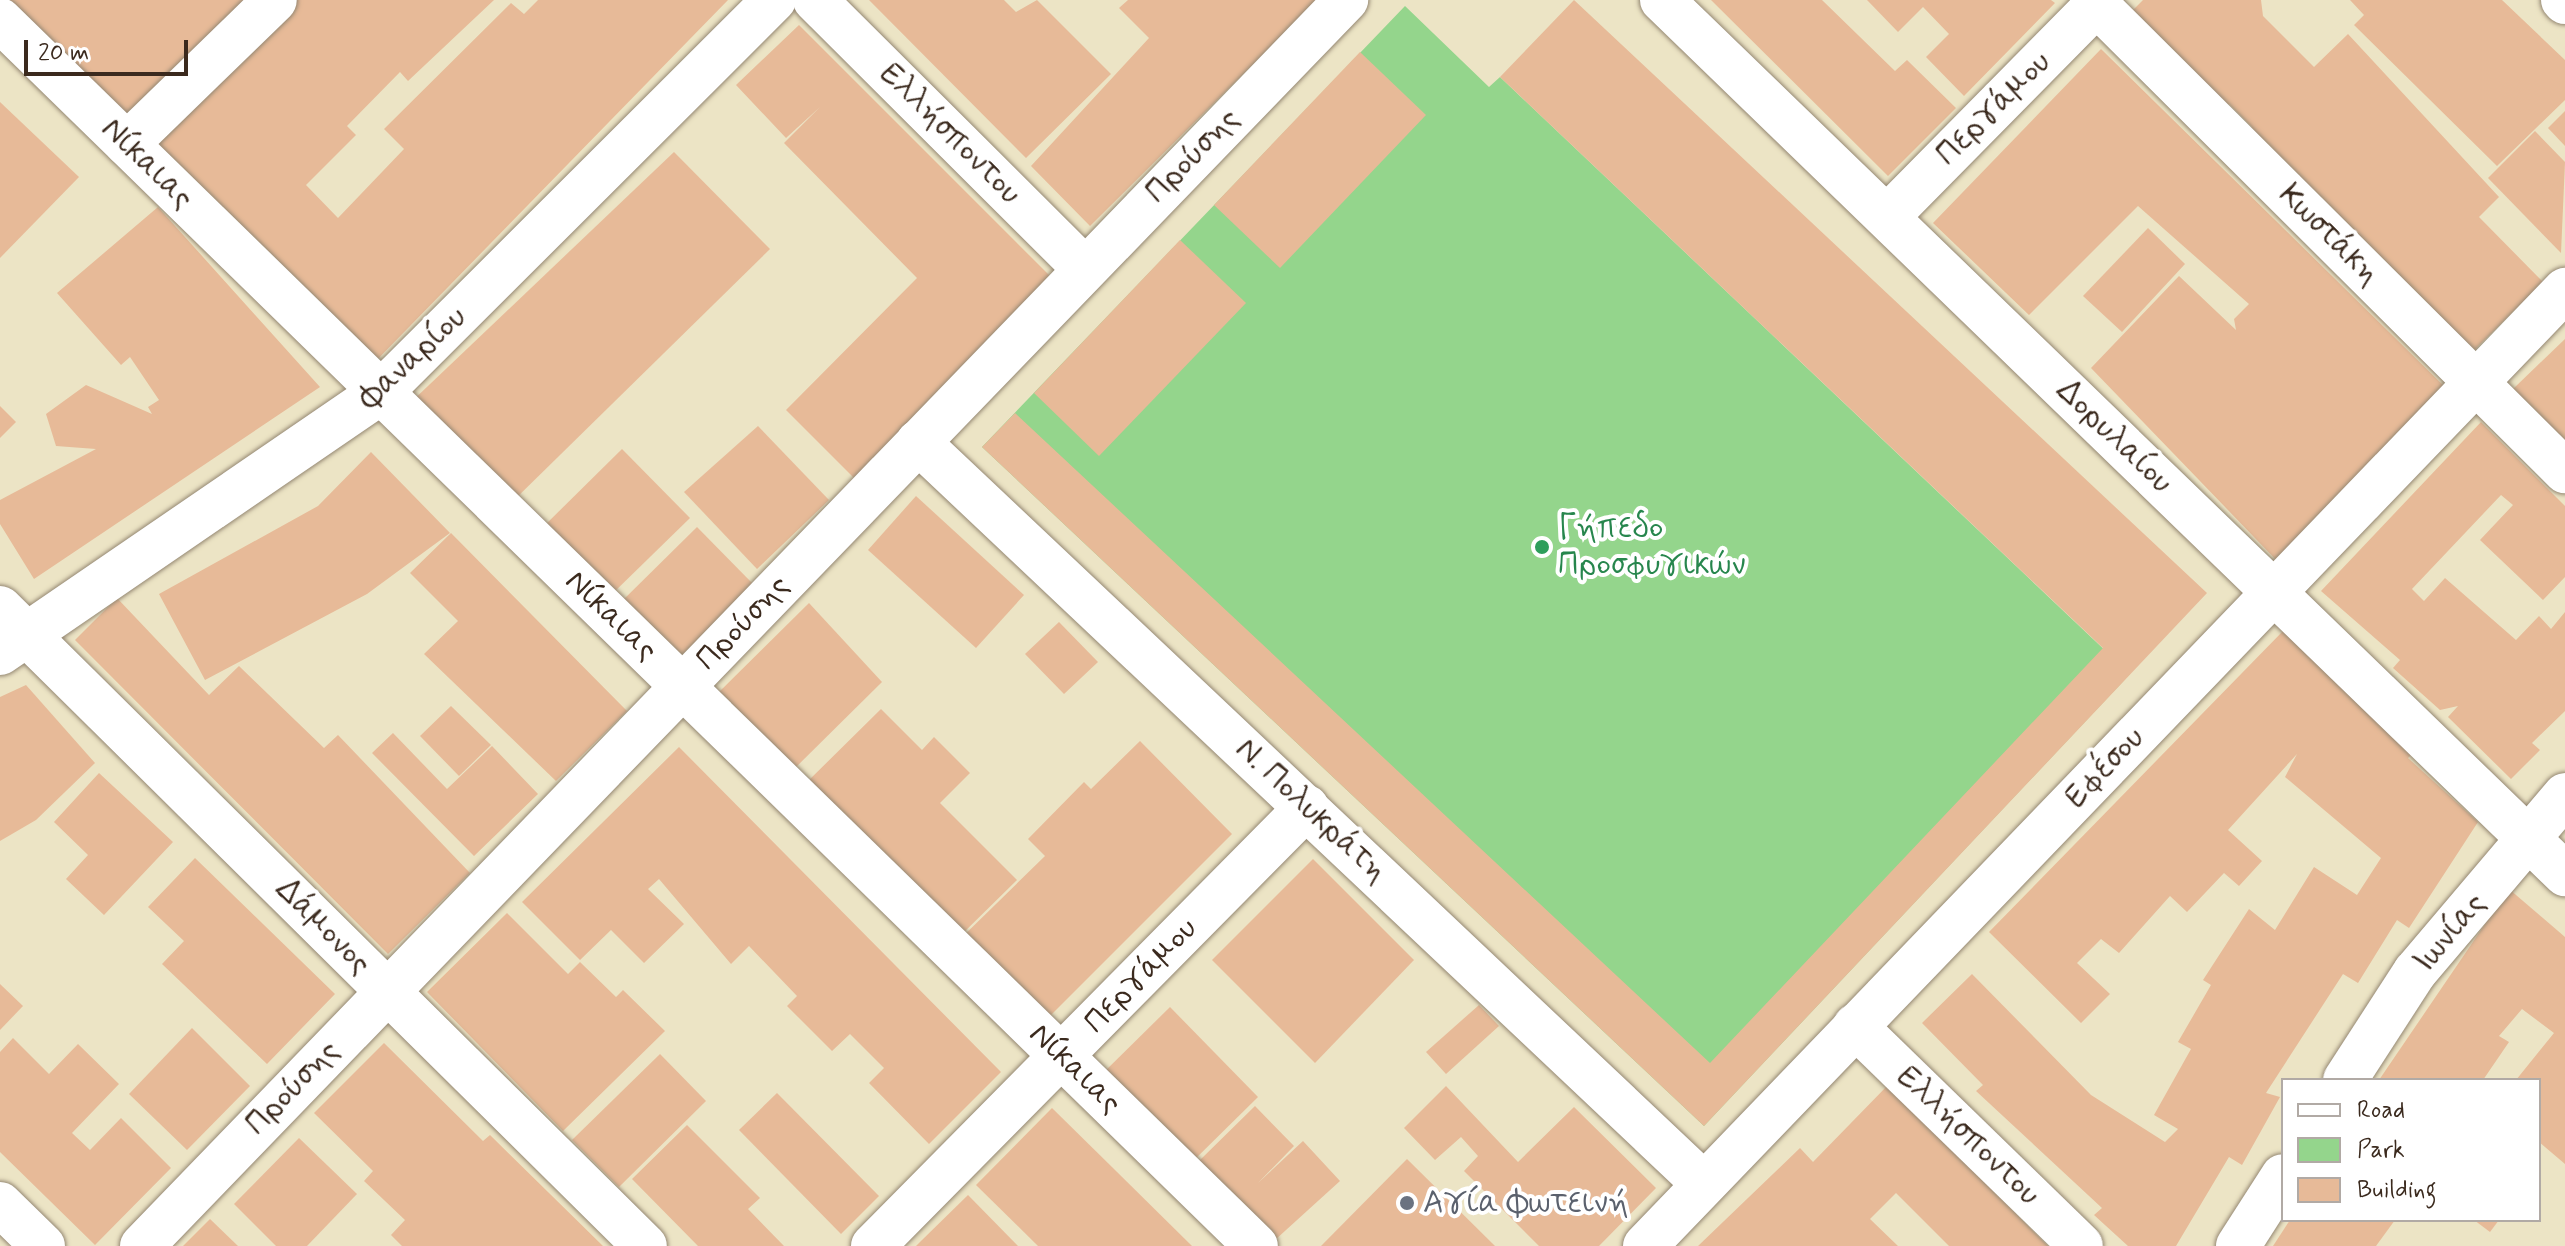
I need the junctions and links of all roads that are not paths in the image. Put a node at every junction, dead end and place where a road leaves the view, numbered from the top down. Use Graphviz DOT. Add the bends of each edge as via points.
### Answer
graph roads {
  1 [pos="275,0"];
  2 [pos="774,0"];
  3 [pos="815,0"];
  4 [pos="1346,0"];
  5 [pos="1662,0"];
  6 [pos="2097,2"];
  7 [pos="0,20"];
  8 [pos="127,144"];
  9 [pos="1887,217"];
  10 [pos="1084,268"];
  11 [pos="2565,290"];
  12 [pos="2477,381"];
  13 [pos="381,392"];
  14 [pos="918,442"];
  15 [pos="2565,471"];
  16 [pos="2276,593"];
  17 [pos="9,632"];
  18 [pos="682,686"];
  19 [pos="2565,795"];
  20 [pos="1307,807"];
  21 [pos="2530,838"];
  22 [pos="2565,874"];
  23 [pos="387,990"];
  24 [pos="1855,1026"];
  25 [pos="1062,1057"];
  26 [pos="2346,1078"];
  27 [pos="2281,1179"];
  28 [pos="1703,1183"];
  29 [pos="0,1204"];
  30 [pos="43,1246"];
  31 [pos="142,1246"];
  32 [pos="645,1246"];
  33 [pos="873,1246"];
  34 [pos="1256,1246"];
  35 [pos="1645,1246"];
  36 [pos="2081,1246"];
  37 [pos="2238,1246"];
  1 -- 8 [label="street"];
  2 -- 13 [label="street, Φαναρίου"];
  3 -- 10 [label="street, Ελλήσποντου"];
  4 -- 10 [label="street, Προύσης"];
  5 -- 9 [label="street, Δορυλαίου"];
  6 -- 9 [label="street, Περγάμου"];
  6 -- 12 [label="street, Κωστάκη"];
  7 -- 8 [label="street, Νίκαιας"];
  8 -- 13 [label="street, Νίκαιας"];
  9 -- 16 [label="street, Δορυλαίου"];
  10 -- 14 [label="street, Προύσης"];
  11 -- 12 [label="street, Εφέσου"];
  12 -- 15 [label="street, Κωστάκη"];
  12 -- 16 [label="street, Εφέσου"];
  13 -- 17 [label="street, Φαναρίου"];
  13 -- 18 [label="street, Νίκαιας"];
  14 -- 18 [label="street, Προύσης"];
  14 -- 20 [label="street, Ν. Πολυκράτη"];
  16 -- 21 [label="street, Δορυλαίου"];
  16 -- 24 [label="street, Εφέσου"];
  17 -- 23 [label="street, Δάμονος"];
  18 -- 23 [label="street, Προύσης"];
  18 -- 25 [label="street, Νίκαιας"];
  19 -- 21 [label="street, Ιωνίας"];
  20 -- 25 [label="street, Περγάμου"];
  20 -- 28 [label="street, Ν. Πολυκράτη"];
  21 -- 22 [label="street, Δορυλαίου"];
  21 -- 26 [label="street, Ιωνίας" via="2415,972"];
  23 -- 31 [label="street, Προύσης"];
  23 -- 32 [label="street, Δάμονος"];
  24 -- 28 [label="street, Εφέσου"];
  24 -- 36 [label="street, Ελλήσποντου"];
  25 -- 33 [label="street, Περγάμου"];
  25 -- 34 [label="street, Νίκαιας"];
  27 -- 37 [label="street"];
  28 -- 35 [label="street, Εφέσου"];
  29 -- 30 [label="street"];
}
